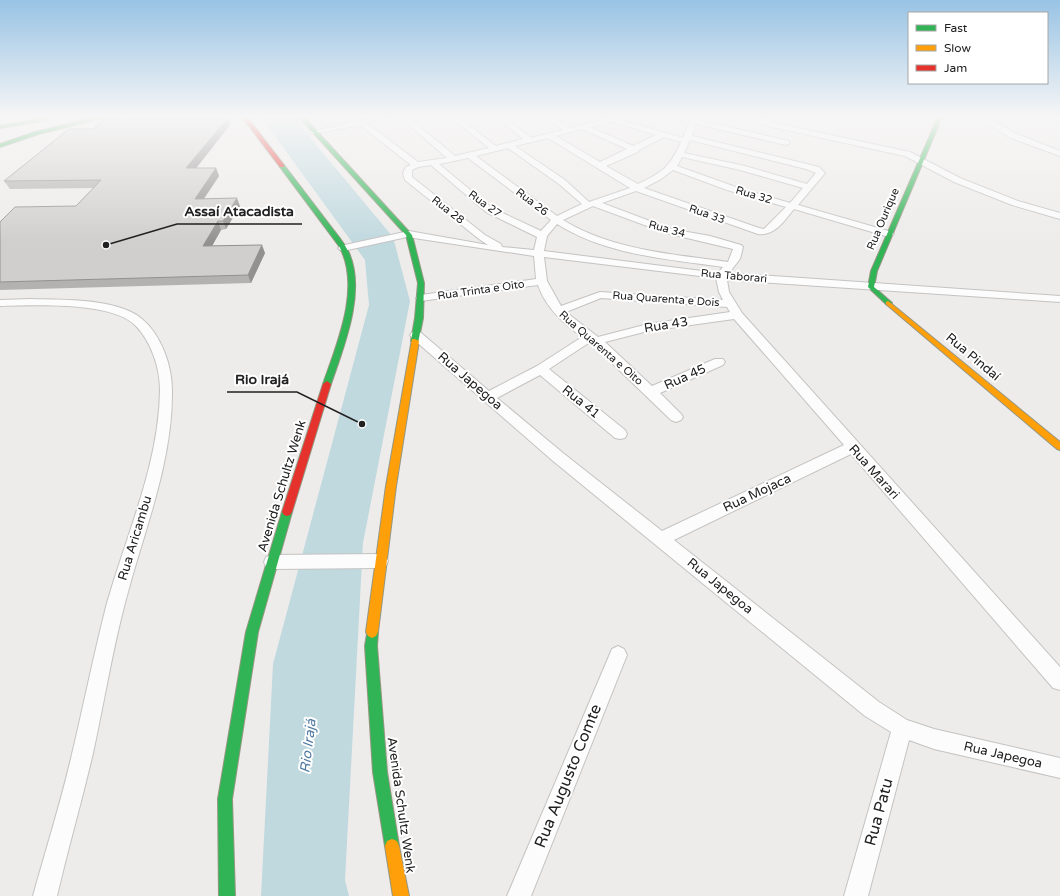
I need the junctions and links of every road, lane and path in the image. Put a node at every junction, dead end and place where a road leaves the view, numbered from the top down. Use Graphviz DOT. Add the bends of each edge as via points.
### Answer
graph roads {
  1 [pos="276,159"];
  2 [pos="338,159"];
  3 [pos="407,159"];
  4 [pos="453,159"];
  5 [pos="476,159"];
  6 [pos="529,159"];
  7 [pos="588,159"];
  8 [pos="616,159"];
  9 [pos="677,159"];
  10 [pos="701,159"];
  11 [pos="773,159"];
  12 [pos="918,159"];
  13 [pos="921,160"];
  14 [pos="433,163"];
  15 [pos="416,166"];
  16 [pos="600,166"];
  17 [pos="672,167"];
  18 [pos="809,187"];
  19 [pos="638,189"];
  20 [pos="590,204"];
  21 [pos="791,206"];
  22 [pos="1060,216"];
  23 [pos="557,219"];
  24 [pos="409,234"];
  25 [pos="889,234"];
  26 [pos="542,235"];
  27 [pos="343,248"];
  28 [pos="504,250"];
  29 [pos="539,254"];
  30 [pos="726,271"];
  31 [pos="542,281"];
  32 [pos="872,287"];
  33 [pos="421,298"];
  34 [pos="1060,299"];
  35 [pos="0,303"];
  36 [pos="733,309"];
  37 [pos="558,310"];
  38 [pos="416,335"];
  39 [pos="593,339"];
  40 [pos="719,362"];
  41 [pos="542,370"];
  42 [pos="651,392"];
  43 [pos="488,397"];
  44 [pos="676,417"];
  45 [pos="620,434"];
  46 [pos="1060,447"];
  47 [pos="853,448"];
  48 [pos="661,539"];
  49 [pos="380,561"];
  50 [pos="272,562"];
  51 [pos="618,655"];
  52 [pos="1060,681"];
  53 [pos="902,728"];
  54 [pos="1060,768"];
  55 [pos="45,896"];
  56 [pos="227,896"];
  57 [pos="401,896"];
  58 [pos="519,896"];
  59 [pos="856,896"];
  1 -- 27 [label="main road, Avenida Schultz Wenk"];
  2 -- 24 [label="main road"];
  3 -- 15 [label="street"];
  4 -- 14 [label="street"];
  5 -- 23 [label="street, Rua 26"];
  6 -- 20 [label="street"];
  7 -- 16 [label="street, Rua 33"];
  8 -- 16 [label="street"];
  9 -- 17 [label="street"];
  10 -- 18 [label="street"];
  11 -- 18 [label="street" via="820,171 820,175"];
  12 -- 13 [label="street"];
  13 -- 22 [label="street" via="957,180"];
  13 -- 25 [label="main road, Rua Ourique"];
  14 -- 15 [label="street"];
  14 -- 26 [label="street, Rua 27" via="489,210"];
  15 -- 28 [label="street, Rua 28" via="409,169 408,178 482,237"];
  16 -- 19 [label="street, Rua 33"];
  17 -- 19 [label="street"];
  17 -- 21 [label="street, Rua 32"];
  18 -- 21 [label="street"];
  19 -- 20 [label="street"];
  19 -- 21 [label="street, Rua 33" via="766,232"];
  20 -- 23 [label="street"];
  20 -- 30 [label="street, Rua 34" via="669,231 736,245 738,253"];
  21 -- 25 [label="street, Rua 32"];
  23 -- 26 [label="street"];
  23 -- 30 [label="street, Rua 26" via="581,234 607,243"];
  24 -- 27 [label="street"];
  24 -- 28 [label="street, Rua Taborari"];
  24 -- 33 [label="main road, Avenida Schultz Wenk" via="421,283"];
  25 -- 32 [label="main road, Rua Ourique" via="874,271"];
  26 -- 29 [label="street, Rua Quarenta e Oito"];
  27 -- 50 [label="main road, Avenida Schultz Wenk" via="349,263 351,283 347,322"];
  28 -- 29 [label="street, Rua Taborari"];
  29 -- 30 [label="street, Rua Taborari"];
  29 -- 31 [label="street, Rua Quarenta e Oito"];
  30 -- 32 [label="street, Rua Taborari"];
  30 -- 36 [label="street, Rua Marari" via="724,292"];
  31 -- 33 [label="street, Rua Trinta e Oito"];
  31 -- 37 [label="street, Rua Quarenta e Oito" via="549,298"];
  32 -- 34 [label="street, Rua Taborari"];
  32 -- 46 [label="main road, Rua Pindaí"];
  33 -- 38 [label="main road, Avenida Schultz Wenk"];
  35 -- 55 [label="street, Rua Aricambu" via="87,305 126,313 137,319 151,340 161,359 166,389 164,431 152,484 116,601 82,755"];
  36 -- 37 [label="street, Rua Quarenta e Dois" via="606,295 583,300"];
  36 -- 39 [label="street, Rua 43"];
  36 -- 47 [label="street, Rua Marari"];
  37 -- 39 [label="street, Rua Quarenta e Oito"];
  38 -- 43 [label="street, Rua Japegoa"];
  38 -- 49 [label="main road, Avenida Schultz Wenk"];
  39 -- 41 [label="street, Rua 43"];
  39 -- 42 [label="street, Rua Quarenta e Oito"];
  40 -- 42 [label="street, Rua 45"];
  41 -- 43 [label="street, Rua 43"];
  41 -- 45 [label="street, Rua 41"];
  42 -- 44 [label="street, Rua Quarenta e Oito"];
  43 -- 48 [label="street, Rua Japegoa"];
  47 -- 48 [label="street, Rua Mojaca"];
  47 -- 52 [label="street, Rua Marari"];
  48 -- 53 [label="street, Rua Japegoa" via="872,709"];
  49 -- 50 [label="street"];
  49 -- 57 [label="main road, Avenida Schultz Wenk" via="371,646 380,772"];
  50 -- 56 [label="main road, Avenida Schultz Wenk" via="252,632 225,799"];
  51 -- 58 [label="street, Rua Augusto Comte"];
  53 -- 54 [label="street, Rua Japegoa" via="934,739"];
  53 -- 59 [label="street, Rua Patu"];
}
